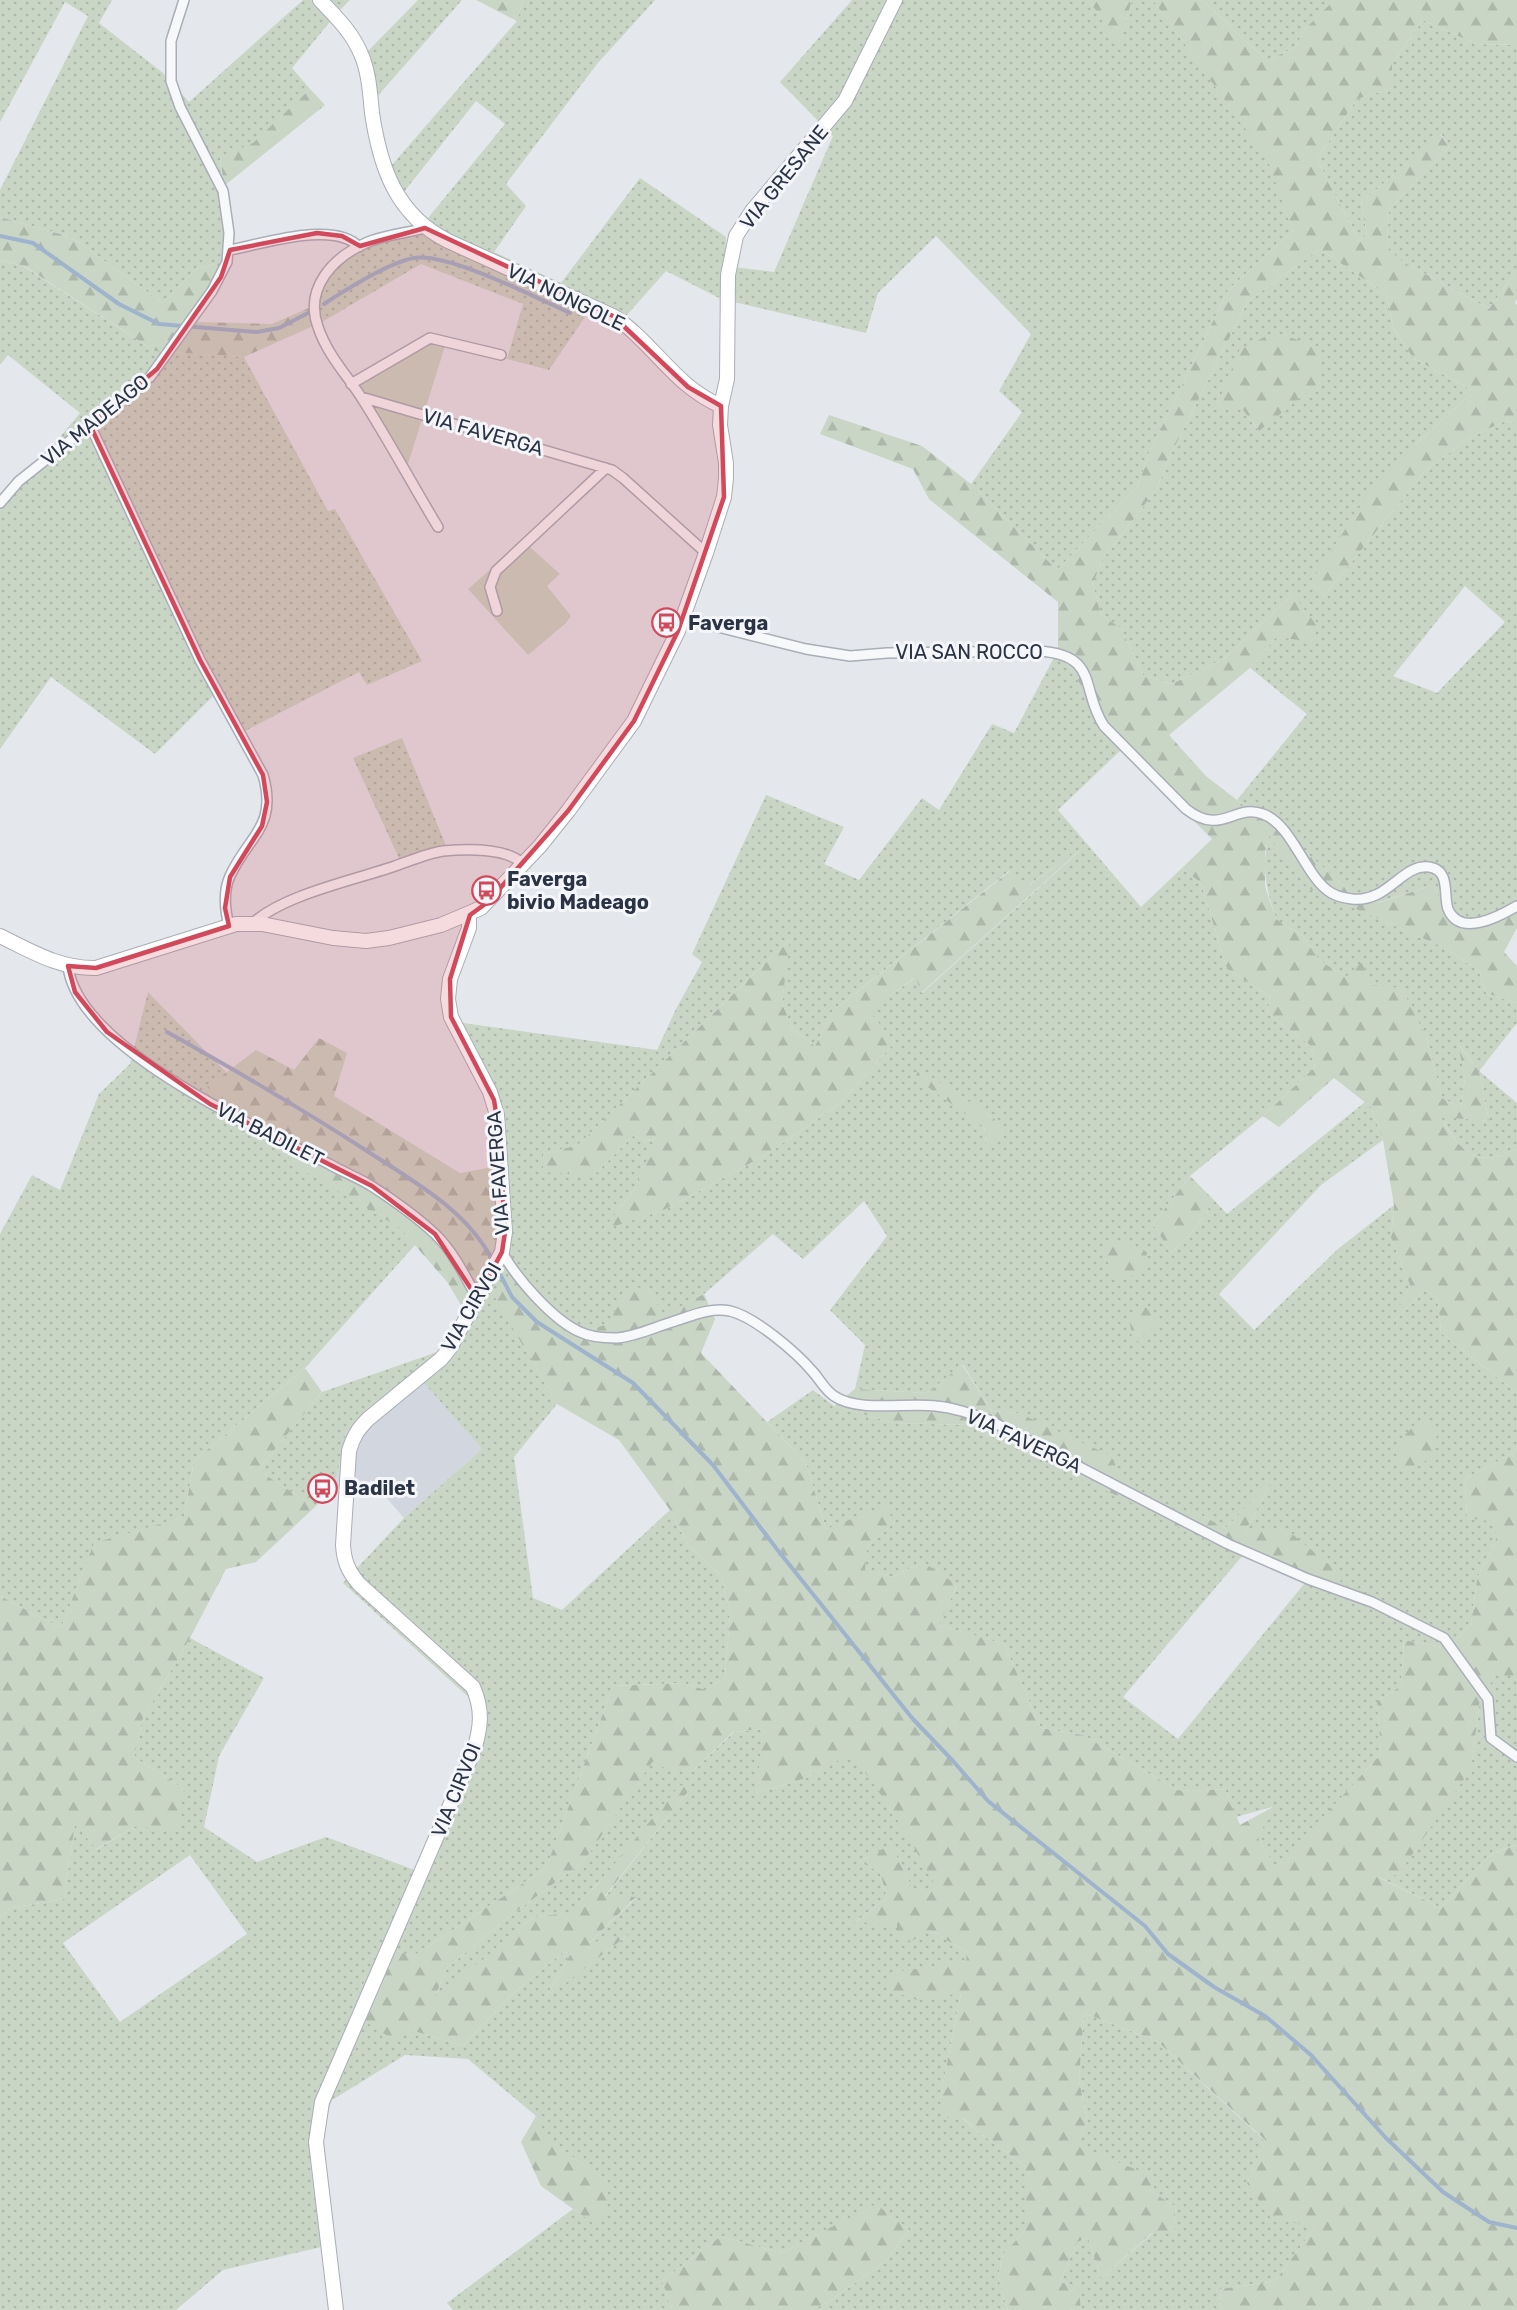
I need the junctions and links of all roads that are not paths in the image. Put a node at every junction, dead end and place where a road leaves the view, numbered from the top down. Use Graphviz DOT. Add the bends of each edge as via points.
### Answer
graph roads {
  1 [pos="184,0"];
  2 [pos="320,0"];
  3 [pos="896,0"];
  4 [pos="425,228"];
  5 [pos="359,247"];
  6 [pos="230,250"];
  7 [pos="501,356"];
  8 [pos="351,384"];
  9 [pos="361,397"];
  10 [pos="721,406"];
  11 [pos="90,425"];
  12 [pos="606,468"];
  13 [pos="0,503"];
  14 [pos="438,527"];
  15 [pos="706,553"];
  16 [pos="497,611"];
  17 [pos="684,615"];
  18 [pos="522,863"];
  19 [pos="1517,906"];
  20 [pos="469,915"];
  21 [pos="252,924"];
  22 [pos="229,926"];
  23 [pos="0,936"];
  24 [pos="68,966"];
  25 [pos="502,1252"];
  26 [pos="477,1298"];
  27 [pos="1517,1757"];
  28 [pos="336,2310"];
  1 -- 6 [label="street, VIA MADEAGO" via="171,41 171,81 223,191"];
  2 -- 4 [label="street, VIA NONGOLE" via="358,46 368,78 384,168 405,207"];
  3 -- 10 [label="street, VIA GRESANE" via="845,101 736,236 728,275 727,380"];
  4 -- 5 [label="street"];
  4 -- 10 [label="street, VIA NONGOLE" via="613,316 628,326 688,387"];
  5 -- 6 [label="street" via="342,236 316,233"];
  5 -- 8 [label="street" via="332,266 317,288 314,301 322,338"];
  6 -- 11 [label="street, VIA MADEAGO" via="221,277 150,377"];
  7 -- 8 [label="street" via="430,338"];
  8 -- 9 [label="street"];
  9 -- 12 [label="street, VIA FAVERGA"];
  9 -- 14 [label="street"];
  10 -- 15 [label="street" via="726,478"];
  11 -- 13 [label="street, VIA MADEAGO" via="19,481"];
  11 -- 22 [label="street" via="200,660 267,789 262,826 230,877 225,908"];
  12 -- 15 [label="street, VIA FAVERGA" via="623,478"];
  12 -- 16 [label="street" via="496,571 490,587"];
  15 -- 17 [label="street"];
  17 -- 18 [label="street" via="634,721 568,811"];
  17 -- 19 [label="street, VIA SAN ROCCO" via="730,630 844,656 887,652 1057,652 1080,666 1104,726 1186,809 1212,822 1246,813 1265,814 1280,827 1326,890 1338,897 1374,897 1412,870 1432,867 1443,878 1448,909 1457,919 1485,921"];
  18 -- 20 [label="street" via="488,902"];
  18 -- 21 [label="street" via="505,853 441,851 296,898"];
  20 -- 21 [label="street" via="410,933 366,941"];
  20 -- 25 [label="street, VIA FAVERGA" via="469,928 450,979 448,999 451,1017 490,1092 497,1114 504,1221"];
  21 -- 22 [label="street"];
  22 -- 24 [label="street" via="104,967"];
  23 -- 24 [label="street"];
  24 -- 26 [label="street, VIA BADILET" via="75,992 120,1044 210,1104 372,1186 435,1234 460,1266"];
  25 -- 26 [label="street, VIA CIRVOI"];
  25 -- 27 [label="street, VIA FAVERGA" via="531,1293 582,1333 616,1338 705,1311 730,1311 784,1345 842,1401 954,1408 989,1420 1228,1544 1308,1580 1372,1602 1444,1638 1488,1698 1491,1738"];
  26 -- 28 [label="street, VIA CIRVOI" via="441,1359 357,1429 349,1451 343,1545 350,1573 473,1687 481,1715 474,1750 322,2102 316,2142"];
}
